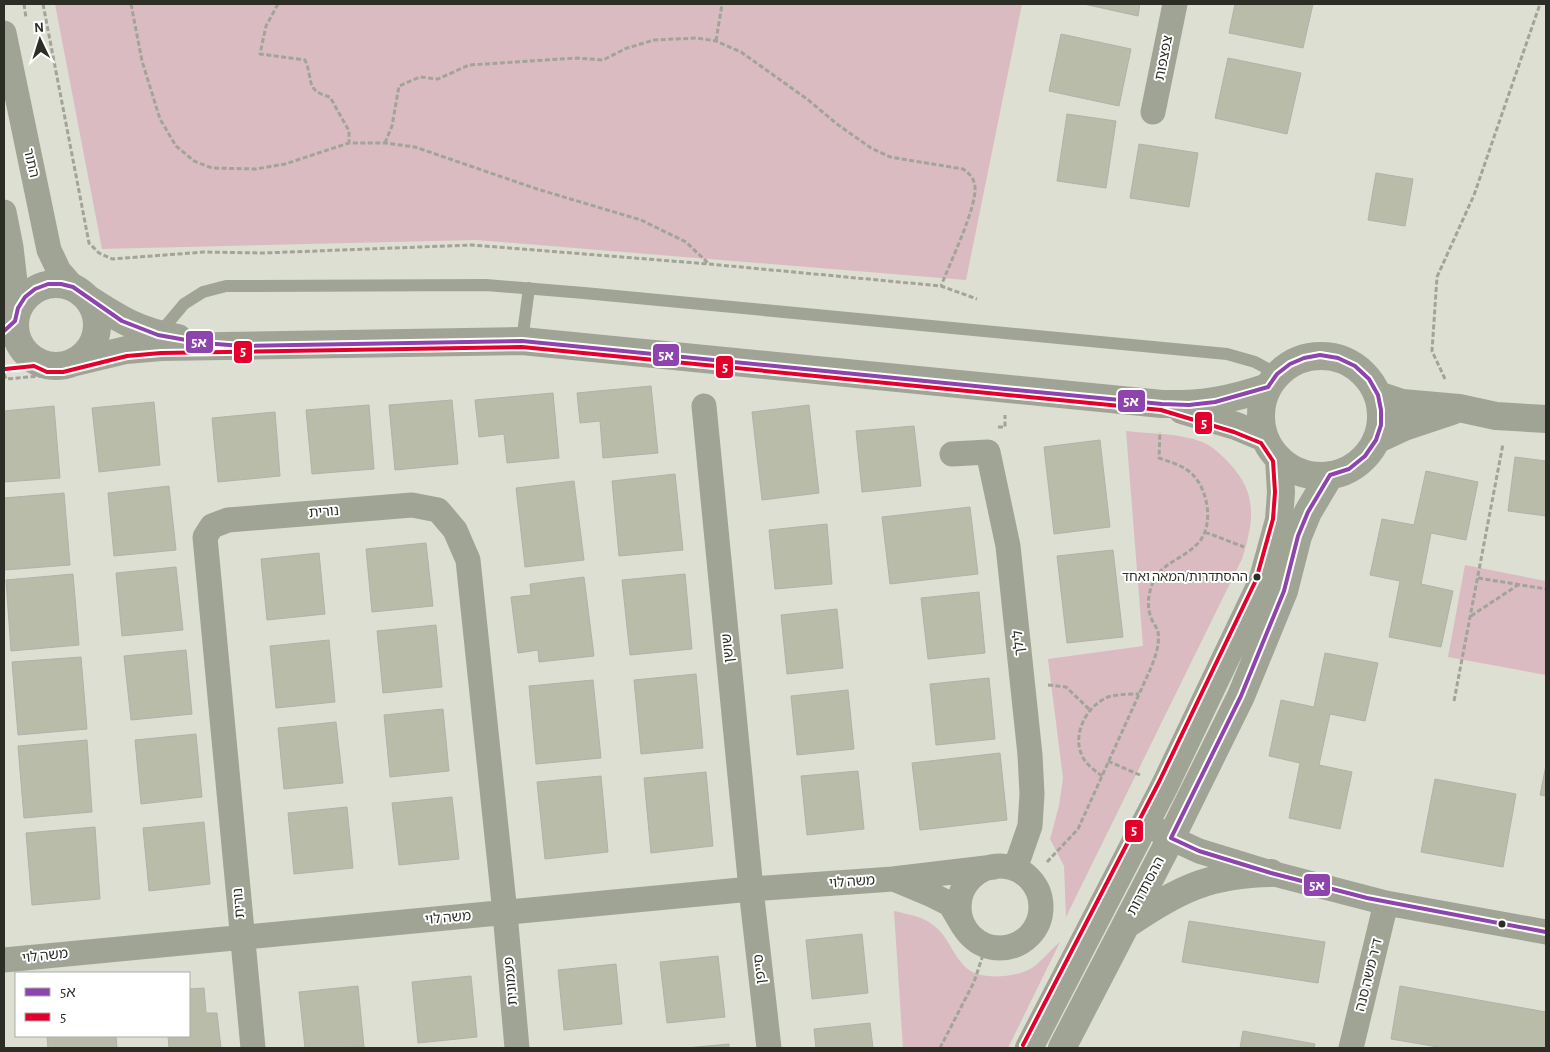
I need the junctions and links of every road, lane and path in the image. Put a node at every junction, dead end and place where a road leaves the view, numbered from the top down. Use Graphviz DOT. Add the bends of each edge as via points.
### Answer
graph roads {
  1 [pos="43,4"];
  2 [pos="131,4"];
  3 [pos="278,4"];
  4 [pos="722,4"];
  5 [pos="1174,4"];
  6 [pos="1540,4"];
  7 [pos="4,33"];
  8 [pos="716,41"];
  9 [pos="1152,112"];
  10 [pos="349,143"];
  11 [pos="385,143"];
  12 [pos="4,212"];
  13 [pos="709,264"];
  14 [pos="941,286"];
  15 [pos="529,288"];
  16 [pos="80,292"];
  17 [pos="977,299"];
  18 [pos="12,320"];
  19 [pos="158,335"];
  20 [pos="522,341"];
  21 [pos="242,346"];
  22 [pos="35,360"];
  23 [pos="76,362"];
  24 [pos="4,363"];
  25 [pos="1273,380"];
  26 [pos="1004,389"];
  27 [pos="1378,396"];
  28 [pos="1162,404"];
  29 [pos="704,406"];
  30 [pos="1459,408"];
  31 [pos="1508,417"];
  32 [pos="1546,419"];
  33 [pos="1376,440"];
  34 [pos="1272,448"];
  35 [pos="988,452"];
  36 [pos="952,454"];
  37 [pos="1330,475"];
  38 [pos="1205,532"];
  39 [pos="1270,557"];
  40 [pos="1478,578"];
  41 [pos="1518,585"];
  42 [pos="1546,589"];
  43 [pos="1470,616"];
  44 [pos="1023,686"];
  45 [pos="1139,694"];
  46 [pos="1454,702"];
  47 [pos="1090,710"];
  48 [pos="1102,776"];
  49 [pos="1146,823"];
  50 [pos="1171,838"];
  51 [pos="1013,872"];
  52 [pos="1271,872"];
  53 [pos="893,879"];
  54 [pos="751,889"];
  55 [pos="1386,902"];
  56 [pos="505,913"];
  57 [pos="1126,925"];
  58 [pos="964,928"];
  59 [pos="1546,932"];
  60 [pos="242,937"];
  61 [pos="986,946"];
  62 [pos="4,960"];
  63 [pos="253,1048"];
  64 [pos="517,1048"];
  65 [pos="769,1048"];
  66 [pos="940,1048"];
  67 [pos="1029,1048"];
  68 [pos="1062,1048"];
  69 [pos="1350,1048"];
  1 -- 13 [label="path" via="89,243 112,259 204,252 264,253 472,245"];
  2 -- 10 [label="path" via="142,61 160,119 176,146 194,161 212,168 256,169 285,164"];
  3 -- 10 [label="path" via="266,26 260,54 305,60 313,89 330,97 349,131"];
  4 -- 8 [label="path"];
  5 -- 9 [label="street, צפצפות"];
  6 -- 30 [label="path" via="1474,195 1437,277 1432,351"];
  7 -- 16 [label="street, התור" via="49,250 59,271"];
  8 -- 11 [label="path" via="697,38 654,40 603,60 577,58 469,65 438,79 420,77 400,86"];
  8 -- 14 [label="path" via="741,52 871,148 890,157 963,168 972,175 975,188 973,206"];
  10 -- 11 [label="path"];
  11 -- 13 [label="path" via="415,147 641,220 686,242"];
  12 -- 18 [label="street" via="11,247"];
  13 -- 14 [label="path"];
  14 -- 17 [label="path"];
  15 -- 19 [label="lane" via="486,285 226,286 203,292 184,304"];
  15 -- 20 [label="lane"];
  15 -- 25 [label="lane" via="1227,354 1255,362"];
  16 -- 18 [label="street" via="60,284 35,289 25,297"];
  16 -- 19 [label="street" via="122,321"];
  16 -- 23 [label="street" via="94,308 97,332 89,349"];
  18 -- 22 [label="street" via="18,344"];
  19 -- 21 [label="street"];
  20 -- 21 [label="street"];
  20 -- 26 [label="street"];
  21 -- 23 [label="street" via="126,350"];
  22 -- 23 [label="street" via="48,366"];
  22 -- 24 [label="street"];
  25 -- 27 [label="street" via="1290,364 1304,358 1338,358 1355,366 1369,379"];
  25 -- 28 [label="street" via="1215,402"];
  25 -- 34 [label="street" via="1262,403 1261,421"];
  26 -- 28 [label="street"];
  26 -- 35 [label="path" via="1005,427 985,427"];
  27 -- 30 [label="street" via="1402,403"];
  27 -- 33 [label="street" via="1381,410"];
  28 -- 34 [label="street" via="1236,426"];
  28 -- 38 [label="path" via="1159,458 1192,474 1200,484 1207,509"];
  29 -- 54 [label="street, שושן"];
  30 -- 31 [label="street"];
  30 -- 33 [label="street"];
  31 -- 32 [label="street"];
  31 -- 40 [label="path"];
  33 -- 37 [label="street" via="1365,456 1349,468"];
  34 -- 37 [label="street" via="1294,470"];
  34 -- 39 [label="street, ההסתדרות" via="1281,492 1279,520"];
  35 -- 36 [label="street"];
  35 -- 44 [label="street, לילך" via="1008,546"];
  37 -- 50 [label="street, ההסתדרות" via="1298,536 1284,591 1241,696"];
  38 -- 39 [label="path"];
  38 -- 45 [label="path" via="1190,551 1163,567 1152,585 1148,606 1158,631 1158,649"];
  39 -- 49 [label="street, ההסתדרות" via="1258,590"];
  40 -- 41 [label="path"];
  40 -- 43 [label="path"];
  41 -- 42 [label="path"];
  41 -- 43 [label="path"];
  43 -- 46 [label="path"];
  44 -- 47 [label="path" via="1055,684 1066,687"];
  44 -- 51 [label="street, לילך" via="1032,794 1030,826"];
  45 -- 47 [label="path" via="1108,697"];
  45 -- 48 [label="path"];
  47 -- 48 [label="path" via="1080,728 1079,746 1086,762"];
  48 -- 51 [label="path" via="1078,829"];
  49 -- 50 [label="street"];
  49 -- 67 [label="street, ההסתדרות"];
  50 -- 52 [label="street"];
  50 -- 57 [label="street, ההסתדרות"];
  51 -- 53 [label="street, משה לוי"];
  51 -- 58 [label="street" via="980,871 969,880 959,905"];
  51 -- 61 [label="street" via="1037,888 1041,914 1036,927 1021,942 1008,947"];
  52 -- 55 [label="street"];
  52 -- 57 [label="street" via="1242,873 1209,880 1163,900"];
  53 -- 54 [label="street, משה לוי"];
  53 -- 58 [label="street, משה לוי" via="950,904"];
  54 -- 56 [label="street, משה לוי"];
  54 -- 65 [label="street, סייפן"];
  55 -- 59 [label="street"];
  55 -- 69 [label="street, ד\"ר משה סנה"];
  56 -- 60 [label="street, משה לוי"];
  56 -- 60 [label="street, נורית" via="468,560 456,530 438,510 412,505 228,520 212,526 205,537"];
  56 -- 64 [label="street, פעמונית"];
  57 -- 68 [label="street, ההסתדרות"];
  58 -- 61 [label="street, משה לוי"];
  60 -- 62 [label="street, משה לוי"];
  60 -- 63 [label="street"];
  61 -- 66 [label="path" via="974,982"];
}
